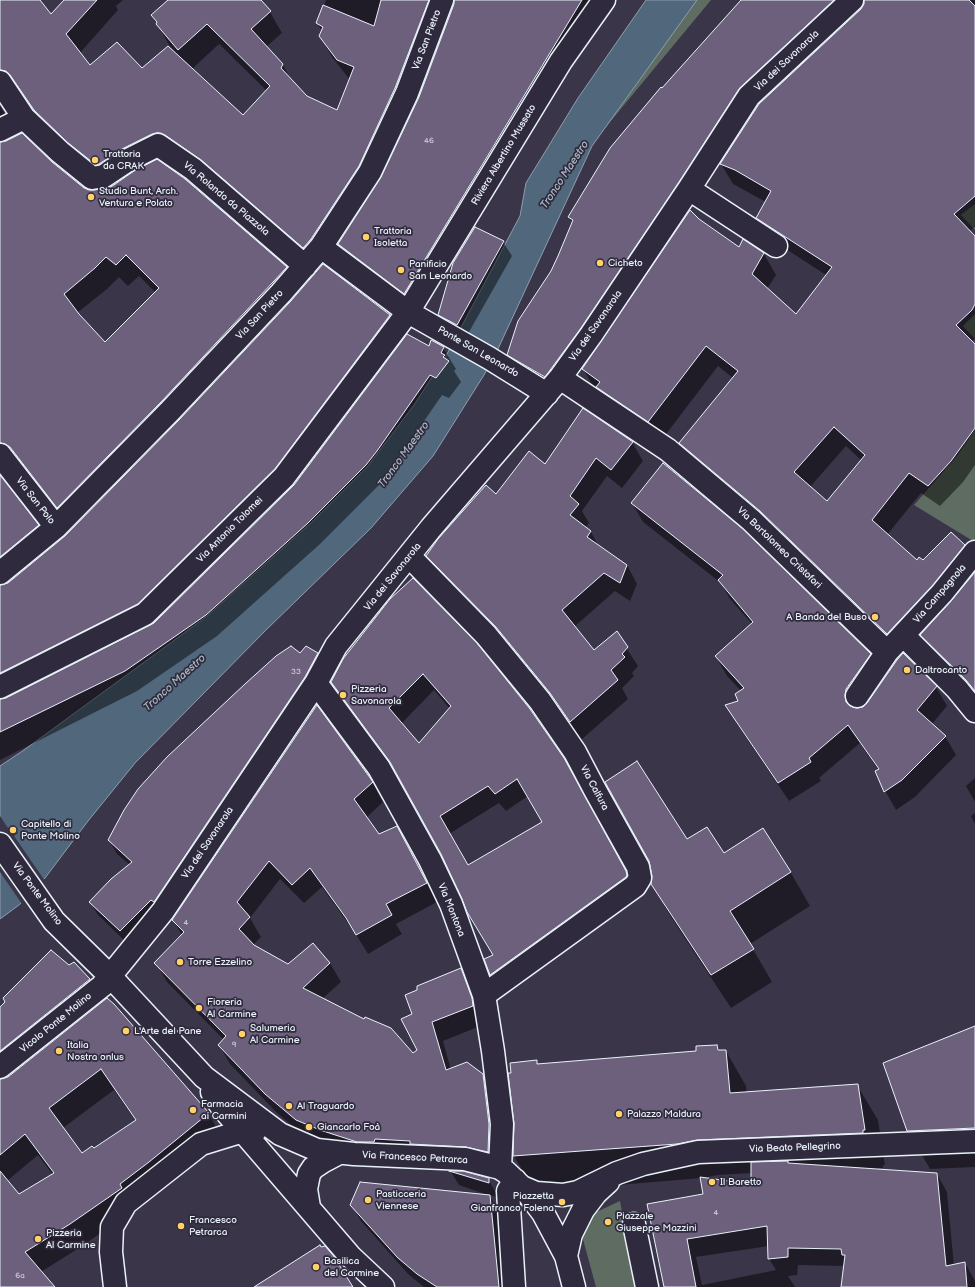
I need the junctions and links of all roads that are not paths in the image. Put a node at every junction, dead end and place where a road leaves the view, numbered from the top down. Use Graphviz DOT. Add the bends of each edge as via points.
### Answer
graph roads {
  1 [pos="442,0"];
  2 [pos="604,0"];
  3 [pos="852,0"];
  4 [pos="0,82"];
  5 [pos="24,118"];
  6 [pos="0,130"];
  7 [pos="689,189"];
  8 [pos="776,246"];
  9 [pos="322,247"];
  10 [pos="305,266"];
  11 [pos="408,312"];
  12 [pos="560,378"];
  13 [pos="547,394"];
  14 [pos="0,455"];
  15 [pos="56,528"];
  16 [pos="975,552"];
  17 [pos="410,557"];
  18 [pos="0,573"];
  19 [pos="903,635"];
  20 [pos="887,652"];
  21 [pos="316,683"];
  22 [pos="0,688"];
  23 [pos="857,696"];
  24 [pos="975,711"];
  25 [pos="0,844"];
  26 [pos="110,976"];
  27 [pos="484,996"];
  28 [pos="0,1067"];
  29 [pos="204,1077"];
  30 [pos="242,1130"];
  31 [pos="280,1134"];
  32 [pos="975,1141"];
  33 [pos="339,1153"];
  34 [pos="617,1173"];
  35 [pos="512,1178"];
  36 [pos="309,1207"];
  37 [pos="634,1224"];
  38 [pos="566,1256"];
  39 [pos="115,1287"];
  40 [pos="383,1287"];
  41 [pos="514,1287"];
  42 [pos="574,1287"];
  43 [pos="647,1287"];
  1 -- 9 [label="street, Via San Pietro" via="407,93 370,172"];
  2 -- 11 [label="street, Riviera Albertino Mussato" via="561,61"];
  3 -- 7 [label="street, Via dei Savonarola" via="749,96"];
  4 -- 5 [label="street, Via Rolando da Piazzola"];
  5 -- 6 [label="street"];
  5 -- 10 [label="street, Via Rolando da Piazzola" via="92,178 104,176 128,160 158,146 193,169"];
  7 -- 8 [label="street"];
  7 -- 12 [label="street, Via dei Savonarola"];
  9 -- 10 [label="street, Via San Pietro"];
  9 -- 11 [label="street"];
  10 -- 15 [label="street, Via San Pietro"];
  11 -- 13 [label="street, Ponte San Leonardo"];
  11 -- 22 [label="street, Via Antonio Tolomei" via="284,477 145,614"];
  12 -- 13 [label="street, Via dei Savonarola"];
  12 -- 20 [label="street, Via Bartolomeo Cristofori" via="668,450 751,520"];
  13 -- 17 [label="street, Via dei Savonarola" via="431,528"];
  14 -- 15 [label="street, Via San Polo"];
  15 -- 18 [label="street, Via San Pietro"];
  16 -- 19 [label="street, Via Campagnola"];
  17 -- 21 [label="street, Via dei Savonarola" via="336,646"];
  17 -- 27 [label="street, Via Calfura" via="486,635 540,701 575,752 638,867 640,878 635,886"];
  19 -- 20 [label="street"];
  19 -- 24 [label="street" via="957,689"];
  20 -- 23 [label="street"];
  21 -- 26 [label="street, Via dei Savonarola" via="163,911"];
  21 -- 27 [label="street, Via Montona" via="379,768 430,860 451,904"];
  25 -- 26 [label="street, Via Ponte Molino" via="54,921"];
  26 -- 28 [label="street, Vicolo Ponte Molino" via="102,986"];
  26 -- 29 [label="street, Via Francesco Petrarca"];
  27 -- 35 [label="street, Via Montona"];
  29 -- 30 [label="street, Via Francesco Petrarca" via="221,1106"];
  29 -- 31 [label="street, Via Francesco Petrarca"];
  30 -- 31 [label="street"];
  30 -- 36 [label="street, Via Francesco Petrarca"];
  30 -- 39 [label="street" via="201,1144 126,1203 112,1227 111,1252"];
  31 -- 33 [label="street, Via Francesco Petrarca" via="317,1150"];
  32 -- 34 [label="street, Via Beato Pellegrino" via="698,1152 643,1164"];
  33 -- 35 [label="street, Via Francesco Petrarca" via="465,1159"];
  33 -- 36 [label="street" via="313,1168 309,1174 306,1188"];
  34 -- 35 [label="street, Via Beato Pellegrino" via="578,1192 563,1195 536,1193"];
  34 -- 38 [label="street, Via Beato Pellegrino" via="596,1193 584,1210 571,1234"];
  35 -- 38 [label="street" via="543,1213"];
  35 -- 41 [label="street" via="508,1191"];
  36 -- 40 [label="street, Via Francesco Petrarca" via="350,1256"];
  37 -- 43 [label="street"];
  38 -- 42 [label="street"];
}
